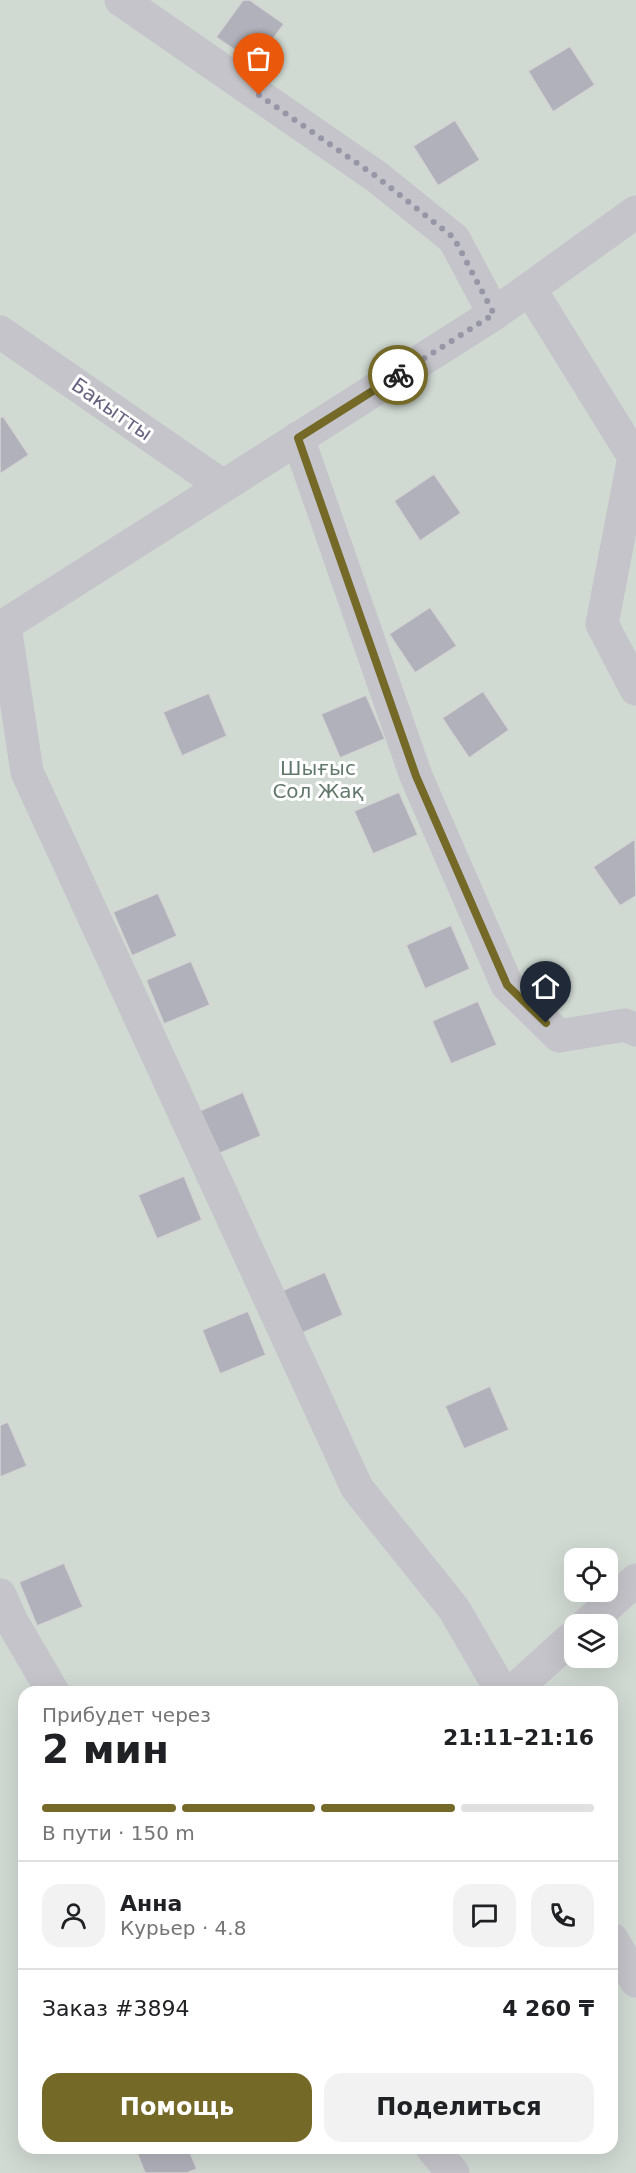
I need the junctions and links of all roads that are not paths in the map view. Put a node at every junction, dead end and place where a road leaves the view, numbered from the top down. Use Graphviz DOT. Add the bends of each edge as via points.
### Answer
graph roads {
  1 [pos="121,0"];
  2 [pos="636,212"];
  3 [pos="530,289"];
  4 [pos="494,314"];
  5 [pos="0,332"];
  6 [pos="298,438"];
  7 [pos="223,486"];
  8 [pos="2,627"];
  9 [pos="636,689"];
  10 [pos="632,1020"];
  11 [pos="636,1580"];
  12 [pos="0,1595"];
  13 [pos="598,1614"];
  14 [pos="564,1645"];
  15 [pos="49,1686"];
  16 [pos="499,1686"];
  17 [pos="519,1686"];
  18 [pos="618,1950"];
  19 [pos="636,1981"];
  20 [pos="437,2154"];
  21 [pos="453,2173"];
  1 -- 4 [label="street" via="377,177 454,238"];
  2 -- 3 [label="street"];
  3 -- 4 [label="street"];
  3 -- 9 [label="street" via="634,457 602,624"];
  4 -- 6 [label="street"];
  5 -- 7 [label="street, Бакытты"];
  6 -- 7 [label="street"];
  6 -- 10 [label="street" via="416,776 507,985 559,1036"];
  7 -- 8 [label="street"];
  8 -- 16 [label="street" via="27,772 357,1488 454,1609"];
  11 -- 13 [label="street"];
  12 -- 15 [label="street" via="10,1620"];
  14 -- 17 [label="street"];
  18 -- 19 [label="street"];
  20 -- 21 [label="street"];
}
